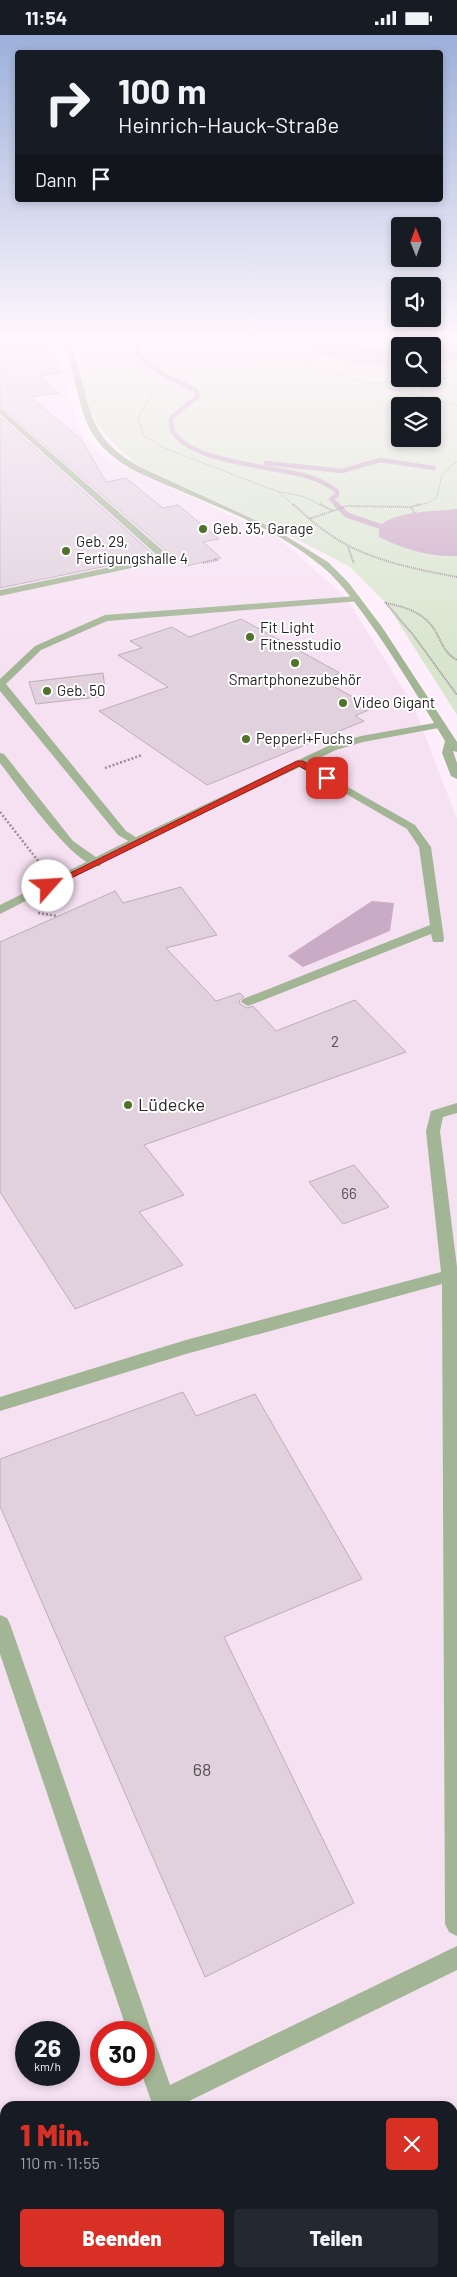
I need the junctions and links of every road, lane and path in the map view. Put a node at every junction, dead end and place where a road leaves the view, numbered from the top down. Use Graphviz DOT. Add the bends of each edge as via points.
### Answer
graph roads {
  1 [pos="38,445"];
  2 [pos="105,445"];
  3 [pos="159,445"];
  4 [pos="457,461"];
  5 [pos="276,491"];
  6 [pos="411,507"];
  7 [pos="334,511"];
  8 [pos="415,513"];
  9 [pos="309,519"];
  10 [pos="348,546"];
  11 [pos="214,558"];
  12 [pos="203,563"];
  13 [pos="354,565"];
  14 [pos="457,577"];
  15 [pos="0,593"];
  16 [pos="380,595"];
  17 [pos="357,599"];
  18 [pos="386,603"];
  19 [pos="457,660"];
  20 [pos="0,684"];
  21 [pos="457,695"];
  22 [pos="440,725"];
  23 [pos="453,745"];
  24 [pos="142,755"];
  25 [pos="0,756"];
  26 [pos="300,763"];
  27 [pos="105,768"];
  28 [pos="457,776"];
  29 [pos="0,812"];
  30 [pos="136,841"];
  31 [pos="39,862"];
  32 [pos="96,863"];
  33 [pos="0,910"];
  34 [pos="248,1002"];
  35 [pos="457,1108"];
  36 [pos="450,1276"];
  37 [pos="0,1404"];
  38 [pos="0,1624"];
  39 [pos="457,1924"];
  40 [pos="457,1958"];
  41 [pos="136,2021"];
  42 [pos="155,2077"];
  1 -- 15 [label="street" via="166,558"];
  2 -- 17 [label="street" via="114,455 137,468 280,535 318,559"];
  3 -- 5 [label="path"];
  4 -- 6 [label="path" via="442,475 437,497"];
  5 -- 7 [label="path" via="305,497"];
  5 -- 9 [label="path"];
  6 -- 7 [label="path" via="353,505"];
  6 -- 8 [label="path"];
  7 -- 9 [label="path"];
  9 -- 10 [label="path"];
  10 -- 13 [label="path"];
  10 -- 14 [label="path" via="406,568"];
  11 -- 12 [label="path" via="216,560"];
  16 -- 18 [label="path"];
  17 -- 20 [label="street" via="106,618 38,648"];
  17 -- 22 [label="street" via="389,643"];
  18 -- 19 [label="path" via="418,613 434,627 441,646"];
  18 -- 21 [label="path" via="414,635"];
  20 -- 30 [label="street" via="122,833"];
  22 -- 23 [label="street"];
  22 -- 26 [label="street" via="361,739"];
  23 -- 28 [label="street" via="447,753"];
  24 -- 27 [label="path"];
  25 -- 32 [label="street" via="69,843"];
  26 -- 30 [label="street"];
  26 -- 34 [label="street" via="410,827 425,847 437,933"];
  29 -- 31 [label="path"];
  30 -- 32 [label="street"];
  32 -- 33 [label="street"];
  35 -- 36 [label="street" via="436,1114 433,1131"];
  36 -- 37 [label="street" via="186,1347"];
  36 -- 39 [label="street"];
  38 -- 41 [label="street"];
  40 -- 42 [label="street" via="163,2101"];
}
